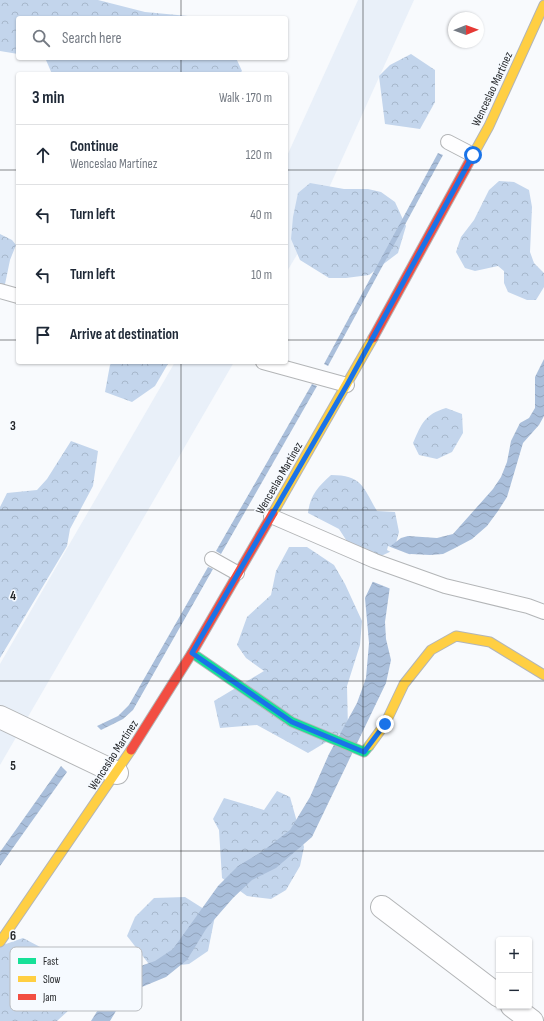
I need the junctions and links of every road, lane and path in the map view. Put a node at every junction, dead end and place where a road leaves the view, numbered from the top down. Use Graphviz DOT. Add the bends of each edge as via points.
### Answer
graph roads {
  1 [pos="544,5"];
  2 [pos="448,142"];
  3 [pos="473,155"];
  4 [pos="0,291"];
  5 [pos="16,295"];
  6 [pos="270,364"];
  7 [pos="347,385"];
  8 [pos="270,516"];
  9 [pos="212,559"];
  10 [pos="237,573"];
  11 [pos="544,612"];
  12 [pos="192,653"];
  13 [pos="544,675"];
  14 [pos="0,717"];
  15 [pos="117,773"];
  16 [pos="382,908"];
  17 [pos="0,942"];
  18 [pos="496,994"];
  19 [pos="516,1009"];
  20 [pos="532,1021"];
  1 -- 3 [label="main road, Wenceslao Martínez" via="489,126"];
  2 -- 3 [label="lane"];
  3 -- 7 [label="main road, Wenceslao Martínez"];
  4 -- 5 [label="lane"];
  6 -- 7 [label="lane"];
  7 -- 8 [label="main road, Wenceslao Martínez"];
  8 -- 10 [label="main road, Wenceslao Martínez"];
  8 -- 11 [label="lane" via="375,561 446,586"];
  9 -- 10 [label="lane"];
  10 -- 12 [label="main road, Wenceslao Martínez"];
  12 -- 13 [label="main road" via="292,722 364,752 385,724 404,684 431,650 456,636 490,642"];
  12 -- 15 [label="main road, Wenceslao Martínez"];
  14 -- 15 [label="street"];
  15 -- 17 [label="main road, Wenceslao Martínez"];
  16 -- 18 [label="street"];
  19 -- 20 [label="street"];
}
